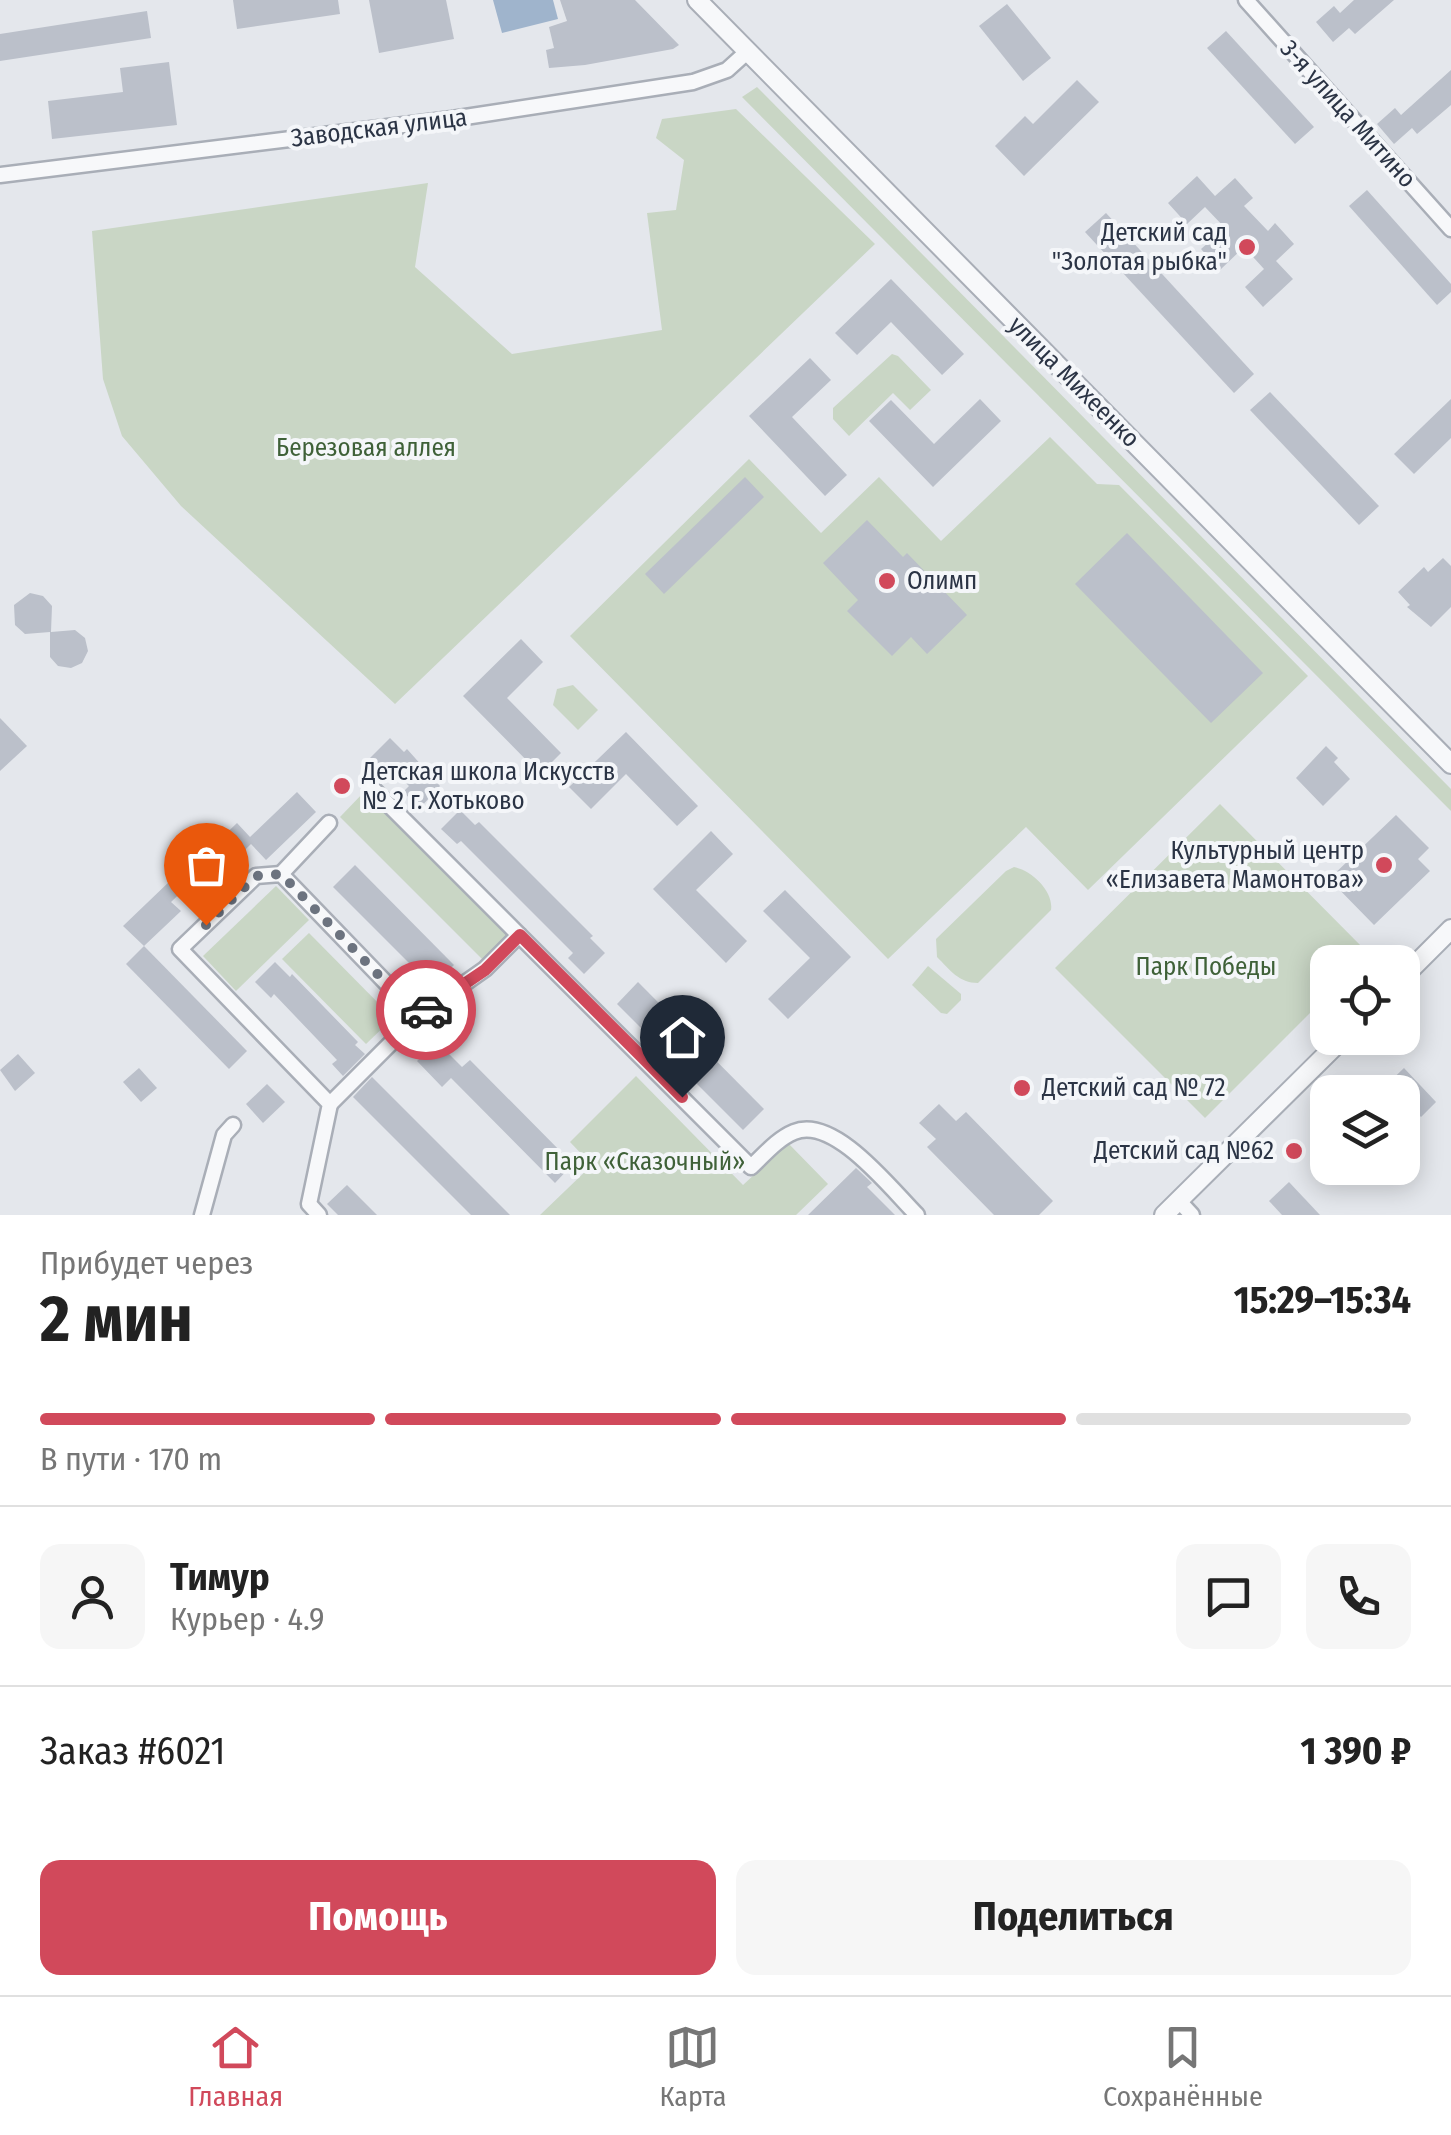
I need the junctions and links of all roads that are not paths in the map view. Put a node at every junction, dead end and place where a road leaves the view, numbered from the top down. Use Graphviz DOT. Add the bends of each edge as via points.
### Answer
graph roads {
  1 [pos="697,0"];
  2 [pos="1246,0"];
  3 [pos="748,51"];
  4 [pos="0,175"];
  5 [pos="1451,229"];
  6 [pos="1451,764"];
  7 [pos="371,788"];
  8 [pos="328,823"];
  9 [pos="281,874"];
  10 [pos="1451,929"];
  11 [pos="520,935"];
  12 [pos="1420,960"];
  13 [pos="418,1016"];
  14 [pos="1327,1055"];
  15 [pos="330,1104"];
  16 [pos="232,1125"];
  17 [pos="1186,1208"];
  18 [pos="202,1215"];
  19 [pos="319,1215"];
  20 [pos="917,1215"];
  21 [pos="1164,1215"];
  1 -- 3 [label="street, улица Михеенко"];
  2 -- 5 [label="street, 3-я улица Митино"];
  3 -- 4 [label="street, Заводская улица" via="727,70 693,82"];
  3 -- 6 [label="street, улица Михеенко"];
  7 -- 11 [label="street"];
  8 -- 9 [label="street"];
  9 -- 13 [label="street"];
  9 -- 15 [label="street" via="256,876 180,949"];
  10 -- 12 [label="street"];
  11 -- 13 [label="street" via="485,970"];
  11 -- 20 [label="street" via="752,1166 796,1130 824,1132"];
  13 -- 15 [label="street"];
  14 -- 17 [label="street"];
  15 -- 19 [label="street" via="309,1204"];
  16 -- 18 [label="street"];
  17 -- 21 [label="street"];
}
